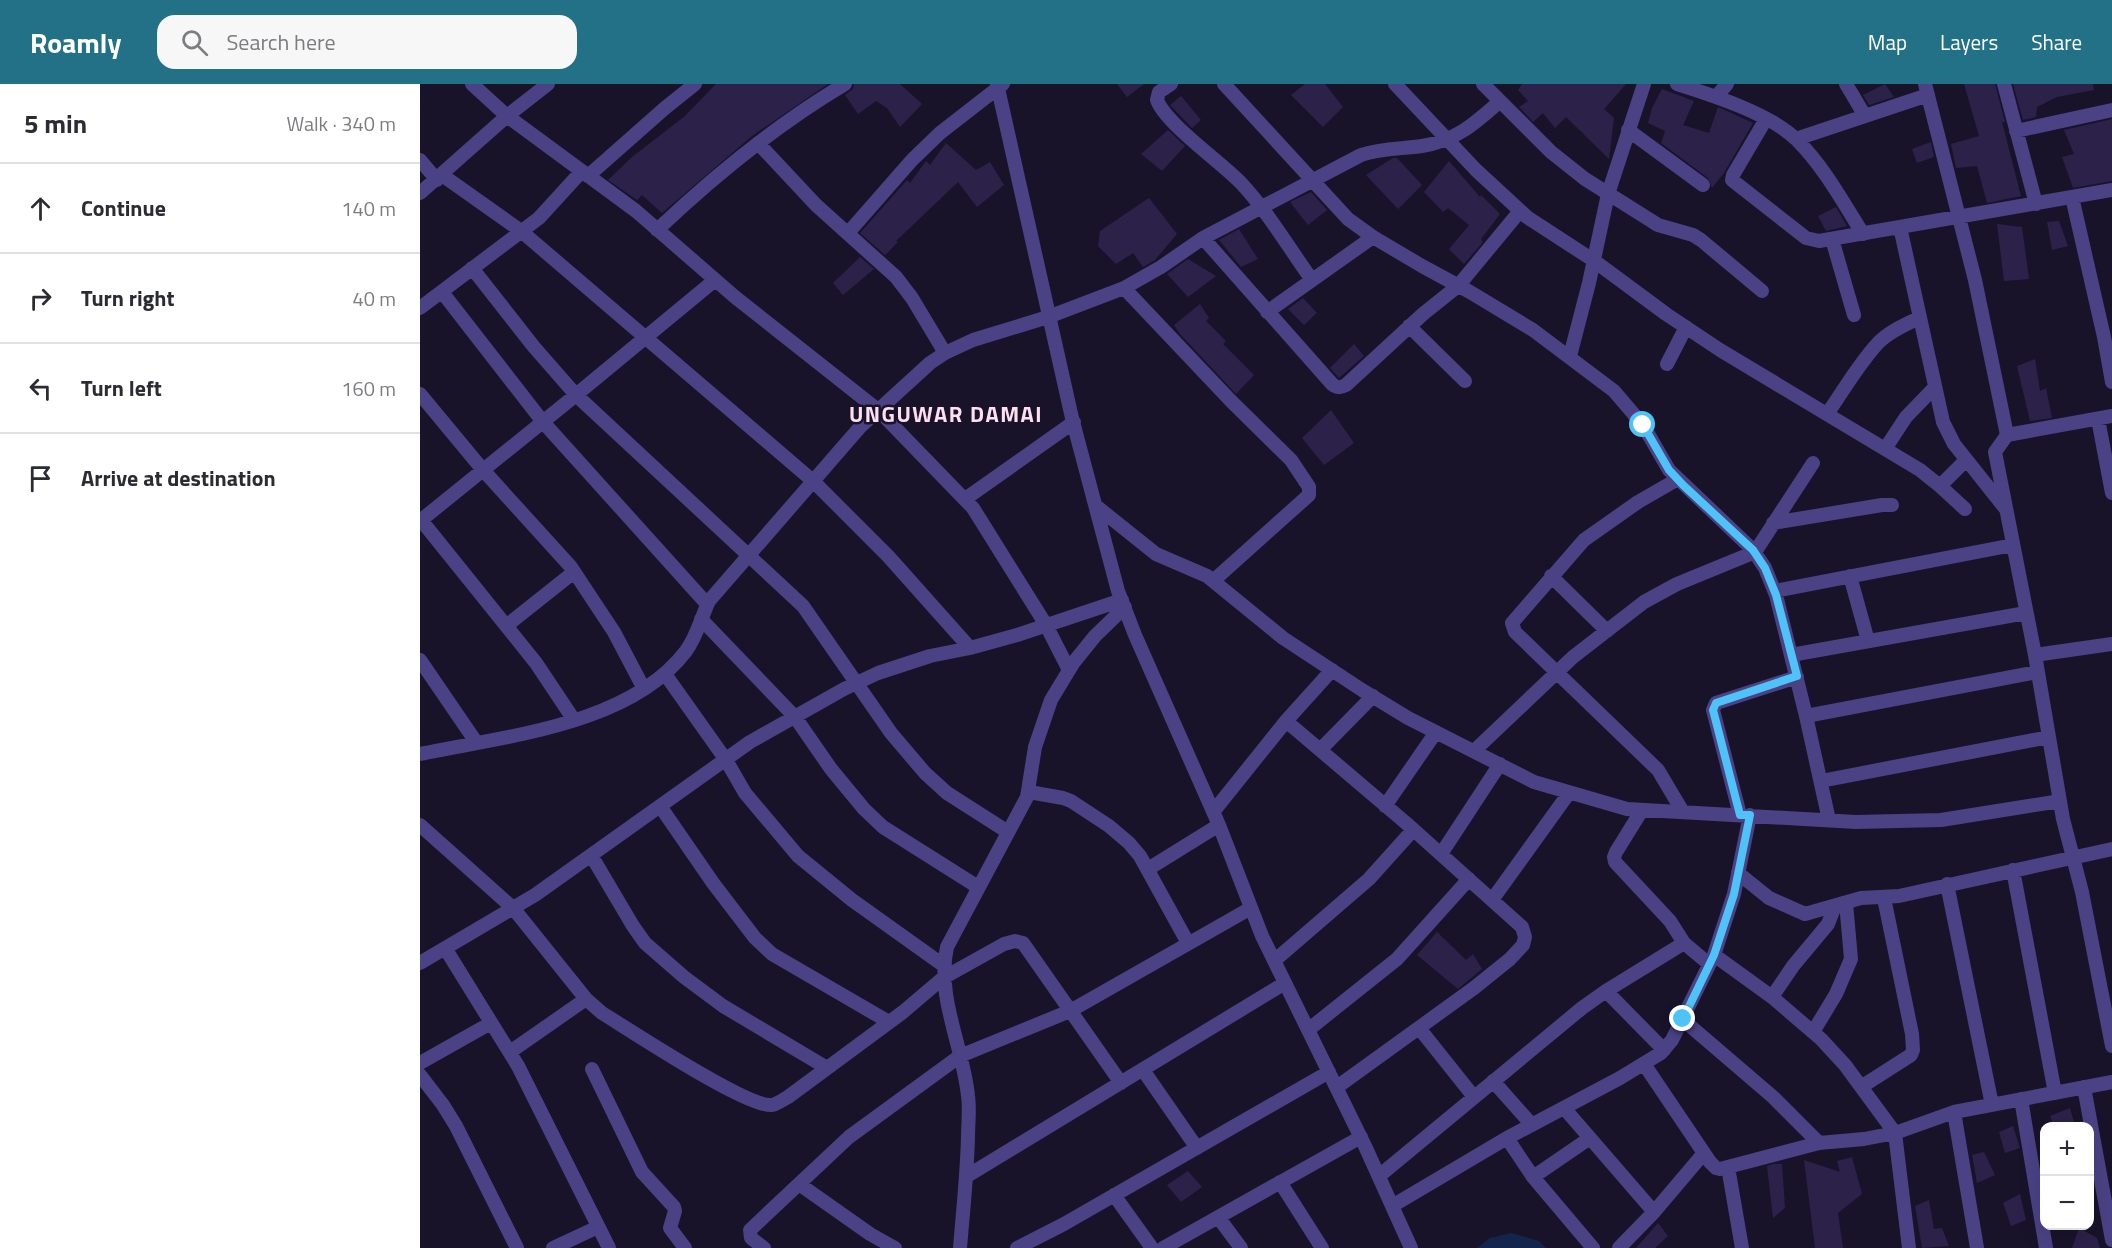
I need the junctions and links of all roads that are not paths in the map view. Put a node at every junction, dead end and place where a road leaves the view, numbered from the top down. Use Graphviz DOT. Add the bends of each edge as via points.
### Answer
graph roads {
  1 [pos="472,84"];
  2 [pos="548,84"];
  3 [pos="695,84"];
  4 [pos="845,84"];
  5 [pos="1171,84"];
  6 [pos="1224,84"];
  7 [pos="1395,84"];
  8 [pos="1644,84"];
  9 [pos="1677,84"];
  10 [pos="1727,84"];
  11 [pos="1846,84"];
  12 [pos="2004,84"];
  13 [pos="999,86"];
  14 [pos="1488,86"];
  15 [pos="1927,89"];
  16 [pos="1716,97"];
  17 [pos="1499,102"];
  18 [pos="2112,110"];
  19 [pos="507,116"];
  20 [pos="1865,116"];
  21 [pos="1766,119"];
  22 [pos="1628,130"];
  23 [pos="2016,131"];
  24 [pos="1445,139"];
  25 [pos="1796,139"];
  26 [pos="758,143"];
  27 [pos="420,160"];
  28 [pos="585,173"];
  29 [pos="439,177"];
  30 [pos="1314,181"];
  31 [pos="1703,186"];
  32 [pos="2112,190"];
  33 [pos="420,193"];
  34 [pos="1608,194"];
  35 [pos="2072,197"];
  36 [pos="2036,204"];
  37 [pos="1260,208"];
  38 [pos="1520,211"];
  39 [pos="1958,217"];
  40 [pos="1900,227"];
  41 [pos="657,230"];
  42 [pos="521,231"];
  43 [pos="848,233"];
  44 [pos="1863,234"];
  45 [pos="1372,237"];
  46 [pos="1203,238"];
  47 [pos="1832,239"];
  48 [pos="1593,260"];
  49 [pos="472,268"];
  50 [pos="715,280"];
  51 [pos="1312,280"];
  52 [pos="1458,286"];
  53 [pos="1124,288"];
  54 [pos="1762,291"];
  55 [pos="442,292"];
  56 [pos="420,308"];
  57 [pos="1267,312"];
  58 [pos="1854,315"];
  59 [pos="1048,317"];
  60 [pos="1919,318"];
  61 [pos="1409,326"];
  62 [pos="1686,327"];
  63 [pos="645,337"];
  64 [pos="2108,337"];
  65 [pos="945,353"];
  66 [pos="1570,356"];
  67 [pos="1667,364"];
  68 [pos="1465,381"];
  69 [pos="2112,381"];
  70 [pos="1935,387"];
  71 [pos="420,394"];
  72 [pos="576,395"];
  73 [pos="878,410"];
  74 [pos="1827,414"];
  75 [pos="2112,416"];
  76 [pos="2098,419"];
  77 [pos="543,422"];
  78 [pos="1074,422"];
  79 [pos="2007,435"];
  80 [pos="1885,449"];
  81 [pos="1966,460"];
  82 [pos="1813,463"];
  83 [pos="483,470"];
  84 [pos="1678,479"];
  85 [pos="813,481"];
  86 [pos="1940,486"];
  87 [pos="2112,493"];
  88 [pos="965,499"];
  89 [pos="1892,505"];
  90 [pos="1096,506"];
  91 [pos="1965,509"];
  92 [pos="2006,510"];
  93 [pos="420,520"];
  94 [pos="1773,523"];
  95 [pos="2013,545"];
  96 [pos="1755,552"];
  97 [pos="749,555"];
  98 [pos="574,572"];
  99 [pos="1551,576"];
  100 [pos="1850,576"];
  101 [pos="1213,581"];
  102 [pos="1774,591"];
  103 [pos="707,604"];
  104 [pos="1123,604"];
  105 [pos="2026,613"];
  106 [pos="701,619"];
  107 [pos="1046,625"];
  108 [pos="506,626"];
  109 [pos="1607,631"];
  110 [pos="1868,641"];
  111 [pos="2112,644"];
  112 [pos="970,648"];
  113 [pos="1791,655"];
  114 [pos="2035,655"];
  115 [pos="420,660"];
  116 [pos="1069,669"];
  117 [pos="1332,670"];
  118 [pos="1557,672"];
  119 [pos="2037,672"];
  120 [pos="664,674"];
  121 [pos="1797,676"];
  122 [pos="858,683"];
  123 [pos="644,689"];
  124 [pos="1372,696"];
  125 [pos="1806,716"];
  126 [pos="795,717"];
  127 [pos="574,720"];
  128 [pos="1286,721"];
  129 [pos="1436,732"];
  130 [pos="2049,737"];
  131 [pos="476,742"];
  132 [pos="1320,750"];
  133 [pos="1474,751"];
  134 [pos="420,754"];
  135 [pos="726,760"];
  136 [pos="1500,764"];
  137 [pos="1821,781"];
  138 [pos="1029,792"];
  139 [pos="1569,793"];
  140 [pos="2060,801"];
  141 [pos="660,806"];
  142 [pos="1385,806"];
  143 [pos="1642,810"];
  144 [pos="1683,812"];
  145 [pos="1745,815"];
  146 [pos="1216,819"];
  147 [pos="1829,820"];
  148 [pos="420,825"];
  149 [pos="1413,830"];
  150 [pos="1008,832"];
  151 [pos="2112,849"];
  152 [pos="1441,854"];
  153 [pos="591,855"];
  154 [pos="2073,857"];
  155 [pos="1148,869"];
  156 [pos="2013,870"];
  157 [pos="1738,873"];
  158 [pos="1469,879"];
  159 [pos="1947,884"];
  160 [pos="978,887"];
  161 [pos="1884,898"];
  162 [pos="1492,900"];
  163 [pos="1841,904"];
  164 [pos="513,908"];
  165 [pos="1251,908"];
  166 [pos="1684,943"];
  167 [pos="1188,944"];
  168 [pos="445,948"];
  169 [pos="1712,959"];
  170 [pos="1274,961"];
  171 [pos="420,963"];
  172 [pos="943,971"];
  173 [pos="1285,983"];
  174 [pos="1606,991"];
  175 [pos="1772,997"];
  176 [pos="585,999"];
  177 [pos="1070,1011"];
  178 [pos="1683,1019"];
  179 [pos="889,1022"];
  180 [pos="491,1023"];
  181 [pos="1419,1028"];
  182 [pos="1308,1030"];
  183 [pos="1813,1032"];
  184 [pos="2112,1046"];
  185 [pos="1664,1050"];
  186 [pos="510,1052"];
  187 [pos="960,1056"];
  188 [pos="420,1063"];
  189 [pos="1644,1064"];
  190 [pos="827,1068"];
  191 [pos="592,1069"];
  192 [pos="1143,1070"];
  193 [pos="1329,1072"];
  194 [pos="420,1075"];
  195 [pos="1493,1081"];
  196 [pos="2112,1082"];
  197 [pos="1121,1083"];
  198 [pos="1861,1087"];
  199 [pos="2084,1087"];
  200 [pos="1337,1088"];
  201 [pos="2055,1093"];
  202 [pos="1474,1097"];
  203 [pos="2021,1099"];
  204 [pos="1992,1105"];
  205 [pos="1564,1108"];
  206 [pos="1954,1112"];
  207 [pos="1532,1125"];
  208 [pos="1895,1133"];
  209 [pos="1361,1137"];
  210 [pos="1507,1138"];
  211 [pos="1590,1138"];
  212 [pos="1819,1143"];
  213 [pos="1197,1148"];
  214 [pos="1704,1153"];
  215 [pos="1728,1167"];
  216 [pos="967,1176"];
  217 [pos="1378,1176"];
  218 [pos="1533,1177"];
  219 [pos="1280,1182"];
  220 [pos="799,1184"];
  221 [pos="1114,1195"];
  222 [pos="1392,1206"];
  223 [pos="1654,1212"];
  224 [pos="1218,1217"];
  225 [pos="598,1227"];
  226 [pos="2112,1240"];
  227 [pos="517,1248"];
  228 [pos="553,1248"];
  229 [pos="609,1248"];
  230 [pos="685,1248"];
  231 [pos="764,1248"];
  232 [pos="895,1248"];
  233 [pos="960,1248"];
  234 [pos="1017,1248"];
  235 [pos="1152,1248"];
  236 [pos="1163,1248"];
  237 [pos="1241,1248"];
  238 [pos="1323,1248"];
  239 [pos="1411,1248"];
  240 [pos="1593,1248"];
  241 [pos="1619,1248"];
  242 [pos="1742,1248"];
  243 [pos="1909,1248"];
  244 [pos="1977,1248"];
  245 [pos="2046,1248"];
  1 -- 19 [label="street"];
  2 -- 19 [label="street"];
  3 -- 28 [label="street"];
  4 -- 26 [label="street"];
  5 -- 37 [label="street" via="1159,92 1159,105 1241,183"];
  6 -- 30 [label="street"];
  7 -- 24 [label="street"];
  8 -- 22 [label="street"];
  9 -- 16 [label="street"];
  10 -- 16 [label="street"];
  11 -- 20 [label="street"];
  12 -- 23 [label="street"];
  13 -- 43 [label="street" via="912,160"];
  13 -- 59 [label="street"];
  14 -- 17 [label="street"];
  15 -- 20 [label="street"];
  15 -- 39 [label="street"];
  16 -- 21 [label="street"];
  17 -- 24 [label="street" via="1471,128"];
  17 -- 34 [label="street" via="1551,152"];
  18 -- 23 [label="street"];
  19 -- 28 [label="street"];
  19 -- 29 [label="street"];
  20 -- 25 [label="street"];
  21 -- 25 [label="street"];
  21 -- 47 [label="street" via="1732,180 1806,238"];
  22 -- 31 [label="street"];
  22 -- 34 [label="street"];
  23 -- 36 [label="street"];
  24 -- 30 [label="street" via="1425,146 1373,151"];
  24 -- 38 [label="street"];
  25 -- 44 [label="street" via="1827,176"];
  26 -- 41 [label="street"];
  26 -- 43 [label="street"];
  27 -- 29 [label="street"];
  28 -- 41 [label="street"];
  28 -- 42 [label="street"];
  29 -- 33 [label="street"];
  29 -- 42 [label="street"];
  30 -- 37 [label="street"];
  30 -- 45 [label="street" via="1348,219"];
  32 -- 35 [label="street"];
  34 -- 48 [label="street"];
  34 -- 54 [label="street" via="1658,225 1701,240"];
  35 -- 36 [label="street"];
  35 -- 64 [label="street"];
  36 -- 39 [label="street"];
  37 -- 46 [label="street"];
  37 -- 51 [label="street"];
  38 -- 48 [label="street"];
  38 -- 52 [label="street"];
  39 -- 40 [label="street"];
  39 -- 79 [label="street"];
  40 -- 44 [label="street"];
  40 -- 60 [label="street"];
  41 -- 50 [label="street"];
  42 -- 49 [label="street"];
  42 -- 63 [label="street"];
  43 -- 65 [label="street" via="896,277"];
  44 -- 47 [label="street"];
  45 -- 51 [label="street"];
  45 -- 52 [label="street"];
  46 -- 53 [label="street"];
  46 -- 57 [label="street"];
  47 -- 58 [label="street"];
  48 -- 62 [label="street"];
  48 -- 66 [label="street"];
  49 -- 55 [label="street"];
  49 -- 72 [label="street"];
  50 -- 63 [label="street"];
  50 -- 73 [label="street"];
  51 -- 57 [label="street"];
  52 -- 61 [label="street"];
  52 -- 66 [label="street"];
  53 -- 59 [label="street"];
  53 -- 101 [label="street" via="1291,460 1309,487 1309,495"];
  55 -- 56 [label="street"];
  55 -- 77 [label="street"];
  57 -- 61 [label="street" via="1337,388 1346,385"];
  59 -- 65 [label="street" via="973,340"];
  59 -- 78 [label="street"];
  60 -- 70 [label="street"];
  60 -- 74 [label="street" via="1880,340"];
  61 -- 68 [label="street"];
  62 -- 67 [label="street"];
  62 -- 74 [label="street"];
  63 -- 72 [label="street"];
  63 -- 85 [label="street"];
  64 -- 69 [label="street"];
  65 -- 73 [label="street"];
  66 -- 84 [label="street" via="1614,391 1643,425"];
  70 -- 80 [label="street" via="1906,417"];
  70 -- 81 [label="street" via="1943,422"];
  71 -- 83 [label="street"];
  72 -- 77 [label="street"];
  72 -- 97 [label="street"];
  73 -- 85 [label="street"];
  73 -- 88 [label="street"];
  74 -- 80 [label="street"];
  75 -- 76 [label="street"];
  76 -- 79 [label="street"];
  76 -- 87 [label="street"];
  77 -- 83 [label="street"];
  77 -- 103 [label="street"];
  78 -- 88 [label="street"];
  78 -- 90 [label="street"];
  79 -- 92 [label="street" via="1995,452"];
  80 -- 86 [label="street"];
  81 -- 86 [label="street"];
  81 -- 92 [label="street"];
  82 -- 94 [label="street"];
  83 -- 93 [label="street"];
  83 -- 98 [label="street"];
  84 -- 96 [label="street"];
  84 -- 99 [label="street" via="1598,529"];
  85 -- 97 [label="street"];
  85 -- 112 [label="street"];
  86 -- 91 [label="street"];
  88 -- 107 [label="street" via="990,532"];
  89 -- 94 [label="street"];
  90 -- 101 [label="street" via="1156,554"];
  90 -- 104 [label="street"];
  92 -- 95 [label="street"];
  93 -- 108 [label="street"];
  94 -- 96 [label="street"];
  95 -- 100 [label="street"];
  95 -- 105 [label="street"];
  96 -- 102 [label="street"];
  96 -- 109 [label="street" via="1677,584 1644,602"];
  97 -- 103 [label="street"];
  97 -- 122 [label="street" via="803,606"];
  98 -- 108 [label="street"];
  98 -- 123 [label="street" via="614,632"];
  99 -- 109 [label="street"];
  99 -- 118 [label="street" via="1512,623 1515,632"];
  100 -- 102 [label="street"];
  100 -- 110 [label="street"];
  101 -- 117 [label="street" via="1283,638"];
  102 -- 113 [label="street"];
  103 -- 106 [label="street"];
  104 -- 107 [label="street"];
  104 -- 116 [label="street"];
  104 -- 146 [label="street"];
  105 -- 110 [label="street"];
  105 -- 114 [label="street"];
  106 -- 120 [label="street" via="687,649"];
  106 -- 126 [label="street"];
  107 -- 112 [label="street"];
  107 -- 116 [label="street"];
  108 -- 127 [label="street"];
  109 -- 118 [label="street"];
  110 -- 113 [label="street"];
  111 -- 114 [label="street"];
  112 -- 122 [label="street" via="930,656"];
  113 -- 121 [label="street"];
  114 -- 119 [label="street"];
  115 -- 131 [label="street"];
  116 -- 138 [label="street" via="1051,700 1035,747"];
  117 -- 124 [label="street"];
  117 -- 128 [label="street"];
  118 -- 133 [label="street"];
  118 -- 144 [label="street" via="1658,770"];
  119 -- 125 [label="street"];
  119 -- 130 [label="street"];
  120 -- 123 [label="street"];
  120 -- 135 [label="street"];
  121 -- 125 [label="street"];
  121 -- 145 [label="street" via="1713,706"];
  122 -- 126 [label="street"];
  122 -- 150 [label="street" via="891,733 925,774"];
  123 -- 127 [label="street"];
  124 -- 129 [label="street"];
  124 -- 132 [label="street"];
  125 -- 137 [label="street"];
  126 -- 135 [label="street"];
  126 -- 160 [label="street" via="831,769 883,827"];
  127 -- 131 [label="street"];
  128 -- 132 [label="street"];
  128 -- 146 [label="street"];
  129 -- 133 [label="street"];
  129 -- 142 [label="street"];
  130 -- 137 [label="street"];
  130 -- 140 [label="street"];
  131 -- 134 [label="street"];
  132 -- 142 [label="street"];
  133 -- 136 [label="street"];
  135 -- 141 [label="street"];
  135 -- 172 [label="street" via="745,793 798,856"];
  136 -- 139 [label="street" via="1534,782"];
  136 -- 152 [label="street"];
  137 -- 147 [label="street"];
  138 -- 150 [label="street"];
  138 -- 155 [label="street" via="1063,798 1090,813 1129,843"];
  139 -- 143 [label="street"];
  139 -- 162 [label="street"];
  140 -- 147 [label="street" via="1909,823"];
  140 -- 154 [label="street"];
  141 -- 153 [label="street"];
  141 -- 179 [label="street" via="755,938 772,954"];
  142 -- 149 [label="street"];
  143 -- 144 [label="street"];
  143 -- 166 [label="street" via="1614,857 1670,921"];
  144 -- 145 [label="street"];
  145 -- 147 [label="street"];
  145 -- 157 [label="street"];
  146 -- 155 [label="street"];
  146 -- 165 [label="street"];
  148 -- 164 [label="street"];
  149 -- 152 [label="street"];
  149 -- 170 [label="street" via="1369,879"];
  150 -- 160 [label="street"];
  151 -- 154 [label="street"];
  152 -- 158 [label="street"];
  153 -- 164 [label="street"];
  153 -- 190 [label="street" via="645,943 723,1006"];
  154 -- 156 [label="street"];
  154 -- 184 [label="street"];
  155 -- 167 [label="street"];
  156 -- 159 [label="street"];
  156 -- 201 [label="street"];
  157 -- 163 [label="street" via="1769,898 1805,914"];
  157 -- 169 [label="street"];
  158 -- 162 [label="street"];
  158 -- 182 [label="street" via="1397,959"];
  159 -- 161 [label="street"];
  159 -- 204 [label="street"];
  160 -- 172 [label="street" via="947,947"];
  161 -- 163 [label="street" via="1861,898"];
  161 -- 198 [label="street" via="1913,1050"];
  162 -- 181 [label="street" via="1522,927 1523,945 1474,988"];
  163 -- 175 [label="street"];
  163 -- 183 [label="street" via="1851,959"];
  164 -- 168 [label="street"];
  164 -- 176 [label="street"];
  165 -- 167 [label="street"];
  165 -- 170 [label="street"];
  166 -- 169 [label="street"];
  166 -- 174 [label="street"];
  167 -- 177 [label="street"];
  168 -- 171 [label="street"];
  168 -- 180 [label="street"];
  169 -- 175 [label="street"];
  169 -- 178 [label="street"];
  170 -- 173 [label="street"];
  172 -- 177 [label="street" via="1004,944 1023,943"];
  172 -- 179 [label="street"];
  172 -- 187 [label="street"];
  173 -- 182 [label="street"];
  173 -- 192 [label="street"];
  174 -- 185 [label="street"];
  174 -- 195 [label="street"];
  175 -- 183 [label="street"];
  176 -- 186 [label="street"];
  176 -- 190 [label="street" via="718,1084 758,1103 773,1105"];
  177 -- 187 [label="street"];
  177 -- 197 [label="street"];
  178 -- 185 [label="street"];
  178 -- 212 [label="street" via="1779,1102"];
  179 -- 190 [label="street"];
  180 -- 186 [label="street"];
  180 -- 188 [label="street"];
  181 -- 200 [label="street"];
  181 -- 202 [label="street"];
  182 -- 193 [label="street"];
  183 -- 198 [label="street"];
  185 -- 189 [label="street"];
  186 -- 225 [label="street"];
  187 -- 216 [label="street" via="969,1099"];
  187 -- 220 [label="street" via="856,1132"];
  189 -- 205 [label="street"];
  189 -- 214 [label="street"];
  191 -- 230 [label="street" via="642,1172 674,1207 670,1228"];
  192 -- 197 [label="street"];
  192 -- 213 [label="street"];
  193 -- 200 [label="street"];
  193 -- 213 [label="street"];
  194 -- 227 [label="street" via="456,1126"];
  195 -- 202 [label="street"];
  195 -- 207 [label="street"];
  196 -- 199 [label="street"];
  197 -- 216 [label="street"];
  198 -- 208 [label="street"];
  199 -- 201 [label="street"];
  199 -- 226 [label="street"];
  200 -- 209 [label="street"];
  201 -- 203 [label="street"];
  202 -- 217 [label="street"];
  203 -- 204 [label="street"];
  203 -- 245 [label="street"];
  204 -- 206 [label="street"];
  205 -- 207 [label="street"];
  205 -- 211 [label="street"];
  206 -- 208 [label="street"];
  206 -- 244 [label="street"];
  207 -- 210 [label="street"];
  208 -- 212 [label="street"];
  208 -- 243 [label="street"];
  209 -- 217 [label="street"];
  209 -- 219 [label="street"];
  210 -- 218 [label="street"];
  210 -- 222 [label="street"];
  211 -- 218 [label="street"];
  211 -- 223 [label="street"];
  212 -- 215 [label="street"];
  213 -- 221 [label="street"];
  214 -- 215 [label="street" via="1716,1168"];
  214 -- 223 [label="street"];
  215 -- 242 [label="street"];
  216 -- 233 [label="street"];
  217 -- 222 [label="street"];
  218 -- 240 [label="street"];
  219 -- 224 [label="street"];
  219 -- 238 [label="street"];
  220 -- 231 [label="street" via="750,1230 751,1238"];
  220 -- 232 [label="street"];
  221 -- 234 [label="street"];
  221 -- 235 [label="street"];
  222 -- 239 [label="street"];
  223 -- 241 [label="street"];
  224 -- 236 [label="street"];
  224 -- 237 [label="street"];
  225 -- 228 [label="street"];
  225 -- 229 [label="street"];
}
